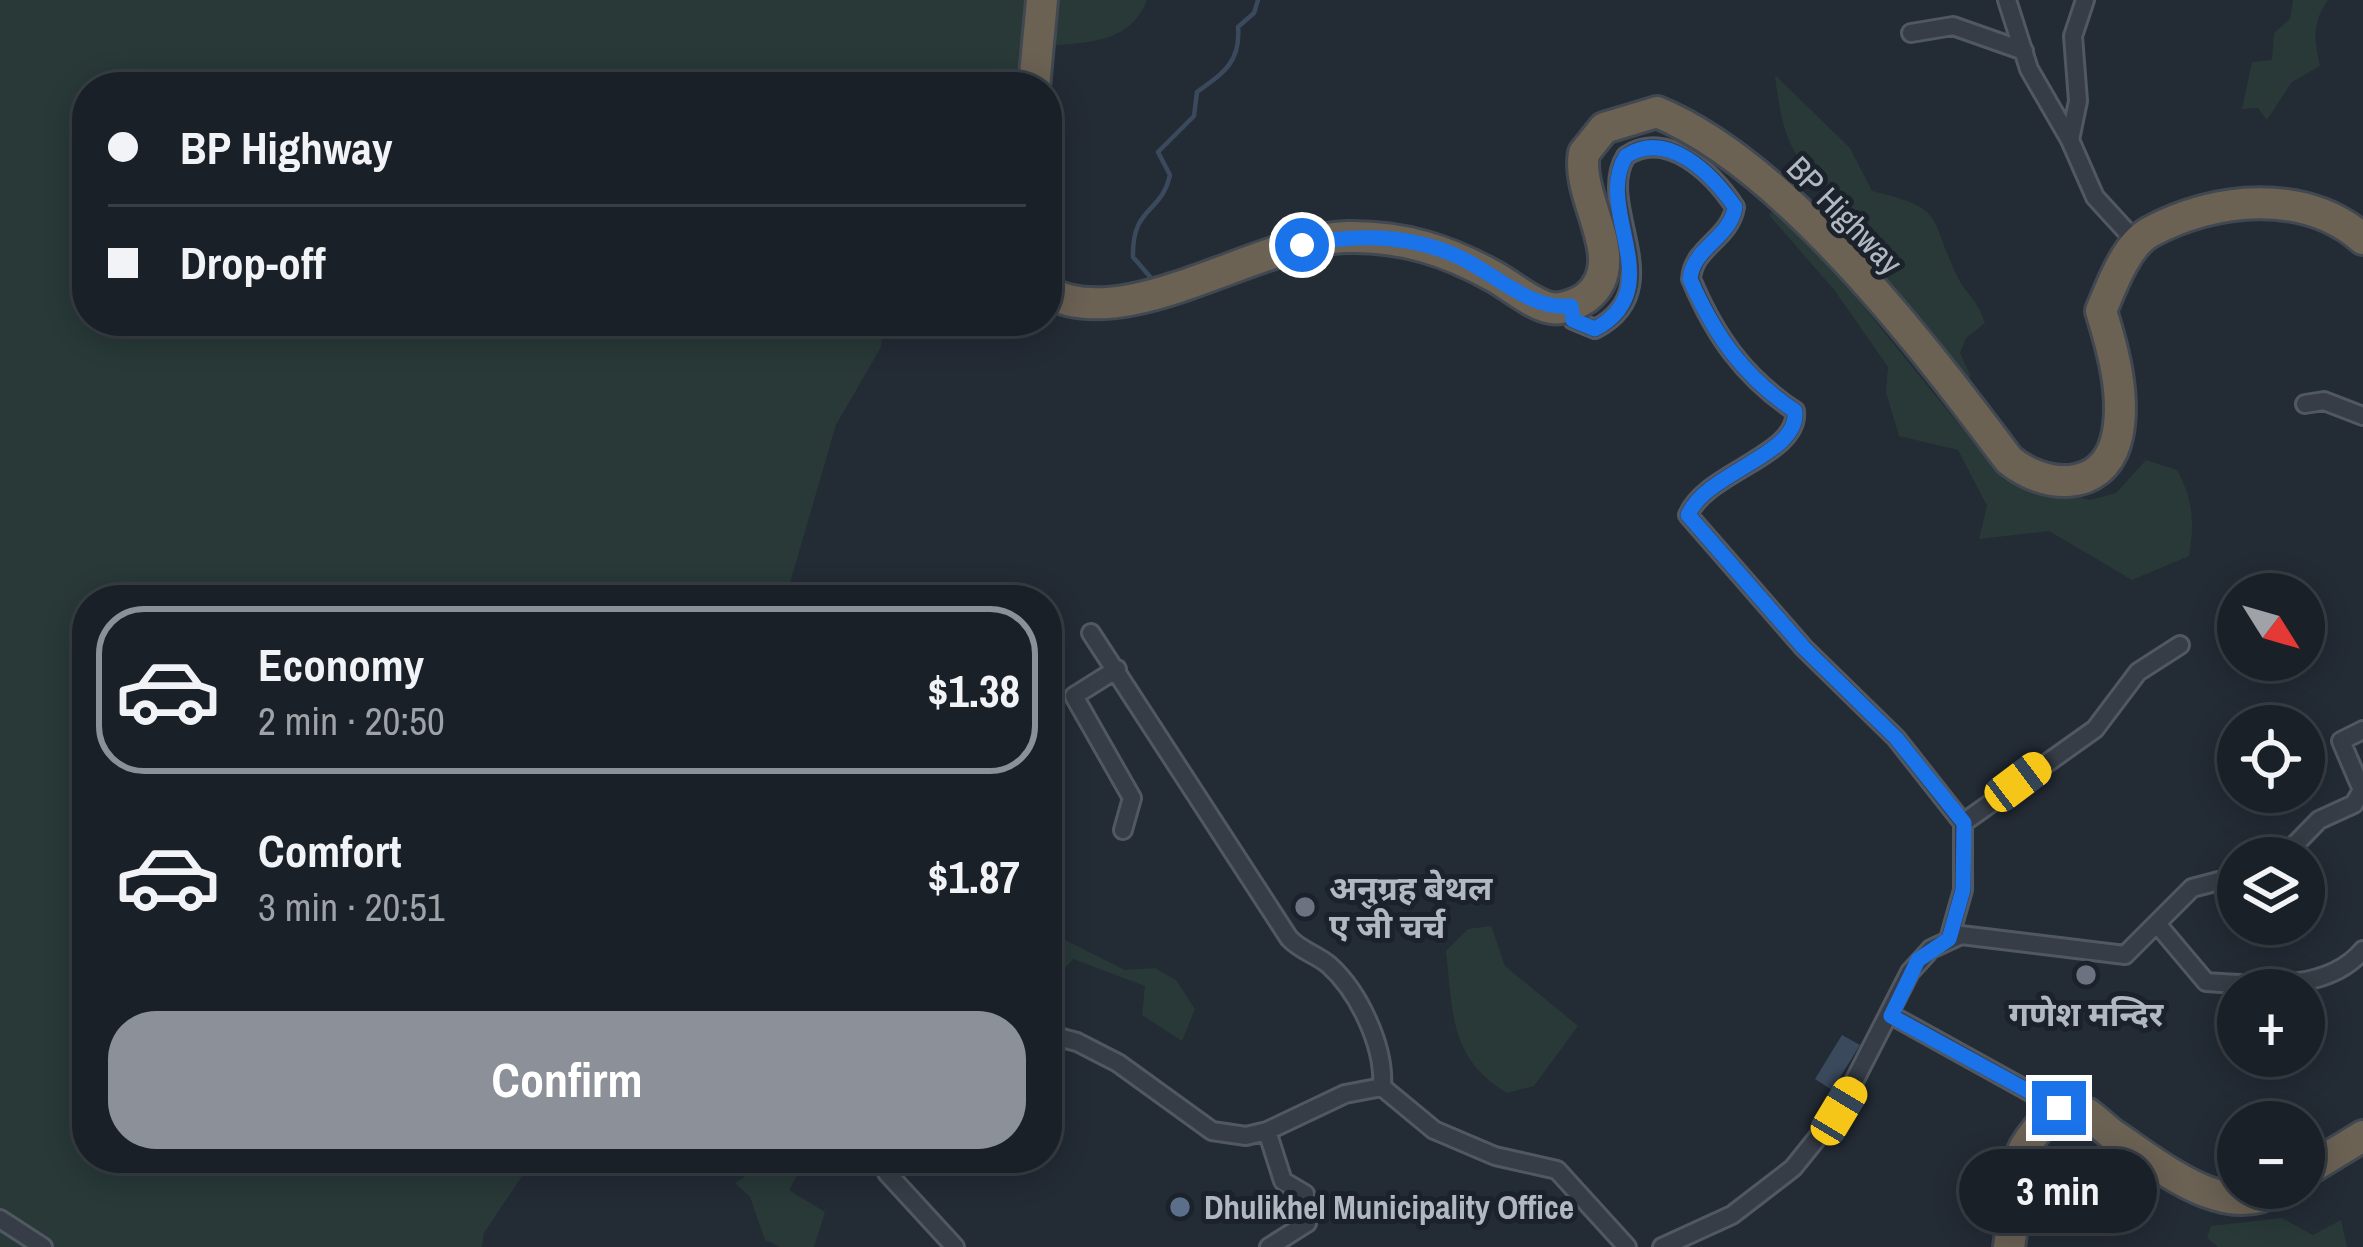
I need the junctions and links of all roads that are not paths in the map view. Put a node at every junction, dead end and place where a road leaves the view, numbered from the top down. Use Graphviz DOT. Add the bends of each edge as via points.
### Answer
graph roads {
  1 [pos="1042,0"];
  2 [pos="2007,0"];
  3 [pos="2086,0"];
  4 [pos="1911,33"];
  5 [pos="2024,51"];
  6 [pos="1035,72"];
  7 [pos="2070,140"];
  8 [pos="2363,239"];
  9 [pos="2138,244"];
  10 [pos="1062,297"];
  11 [pos="1571,306"];
  12 [pos="2305,404"];
  13 [pos="2363,416"];
  14 [pos="1091,633"];
  15 [pos="2180,645"];
  16 [pos="1117,668"];
  17 [pos="2363,730"];
  18 [pos="1964,823"];
  19 [pos="1123,830"];
  20 [pos="2302,837"];
  21 [pos="2217,881"];
  22 [pos="2158,926"];
  23 [pos="1949,939"];
  24 [pos="2363,950"];
  25 [pos="1891,1016"];
  26 [pos="1062,1040"];
  27 [pos="1382,1087"];
  28 [pos="2059,1108"];
  29 [pos="1267,1131"];
  30 [pos="2363,1136"];
  31 [pos="2325,1159"];
  32 [pos="893,1173"];
  33 [pos="2217,1193"];
  34 [pos="0,1219"];
  35 [pos="43,1247"];
  36 [pos="956,1247"];
  37 [pos="1269,1247"];
  38 [pos="1627,1247"];
  39 [pos="1662,1247"];
  40 [pos="2009,1247"];
  1 -- 6 [label="highway"];
  2 -- 5 [label="street"];
  3 -- 7 [label="street" via="2073,36 2078,101"];
  4 -- 5 [label="street" via="1953,26"];
  5 -- 7 [label="street"];
  7 -- 9 [label="street" via="2095,197"];
  8 -- 9 [label="highway" via="2300,207 2260,202 2195,215 2148,232"];
  9 -- 11 [label="highway, BP Highway" via="2101,311 2115,353 2116,442 2103,464 2063,484 2009,460 1795,205 1712,140 1657,112 1604,128 1584,153 1588,203 1607,258 1598,285"];
  10 -- 11 [label="highway" via="1114,303 1302,245 1368,237 1458,256 1551,308"];
  11 -- 18 [label="street" via="1573,320 1595,329 1626,293 1632,255 1617,178 1626,156 1645,146 1676,152 1722,188 1735,207 1731,224 1700,255 1690,279 1732,356 1796,420 1787,439 1696,494 1688,515 1896,738"];
  12 -- 13 [label="street" via="2324,401"];
  14 -- 16 [label="street"];
  15 -- 18 [label="street" via="2138,672 2095,729"];
  16 -- 19 [label="street" via="1074,695 1132,798"];
  16 -- 27 [label="street" via="1289,938 1332,968 1360,1006"];
  17 -- 20 [label="street" via="2341,741 2362,790 2354,804"];
  18 -- 23 [label="street" via="1963,890"];
  21 -- 22 [label="street" via="2192,888"];
  22 -- 23 [label="street" via="2125,955"];
  22 -- 24 [label="street" via="2206,982 2300,982 2347,970"];
  23 -- 25 [label="street" via="1918,960"];
  25 -- 28 [label="street"];
  25 -- 39 [label="street" via="1839,1111 1793,1168 1732,1215"];
  26 -- 29 [label="street" via="1118,1063 1212,1131"];
  27 -- 29 [label="street" via="1345,1094"];
  27 -- 38 [label="street" via="1434,1130 1557,1170"];
  28 -- 33 [label="highway" via="2088,1114"];
  28 -- 40 [label="highway" via="2020,1151"];
  29 -- 37 [label="street" via="1283,1181 1305,1194 1307,1223"];
  30 -- 31 [label="highway"];
  32 -- 36 [label="street"];
  34 -- 35 [label="street"];
}
